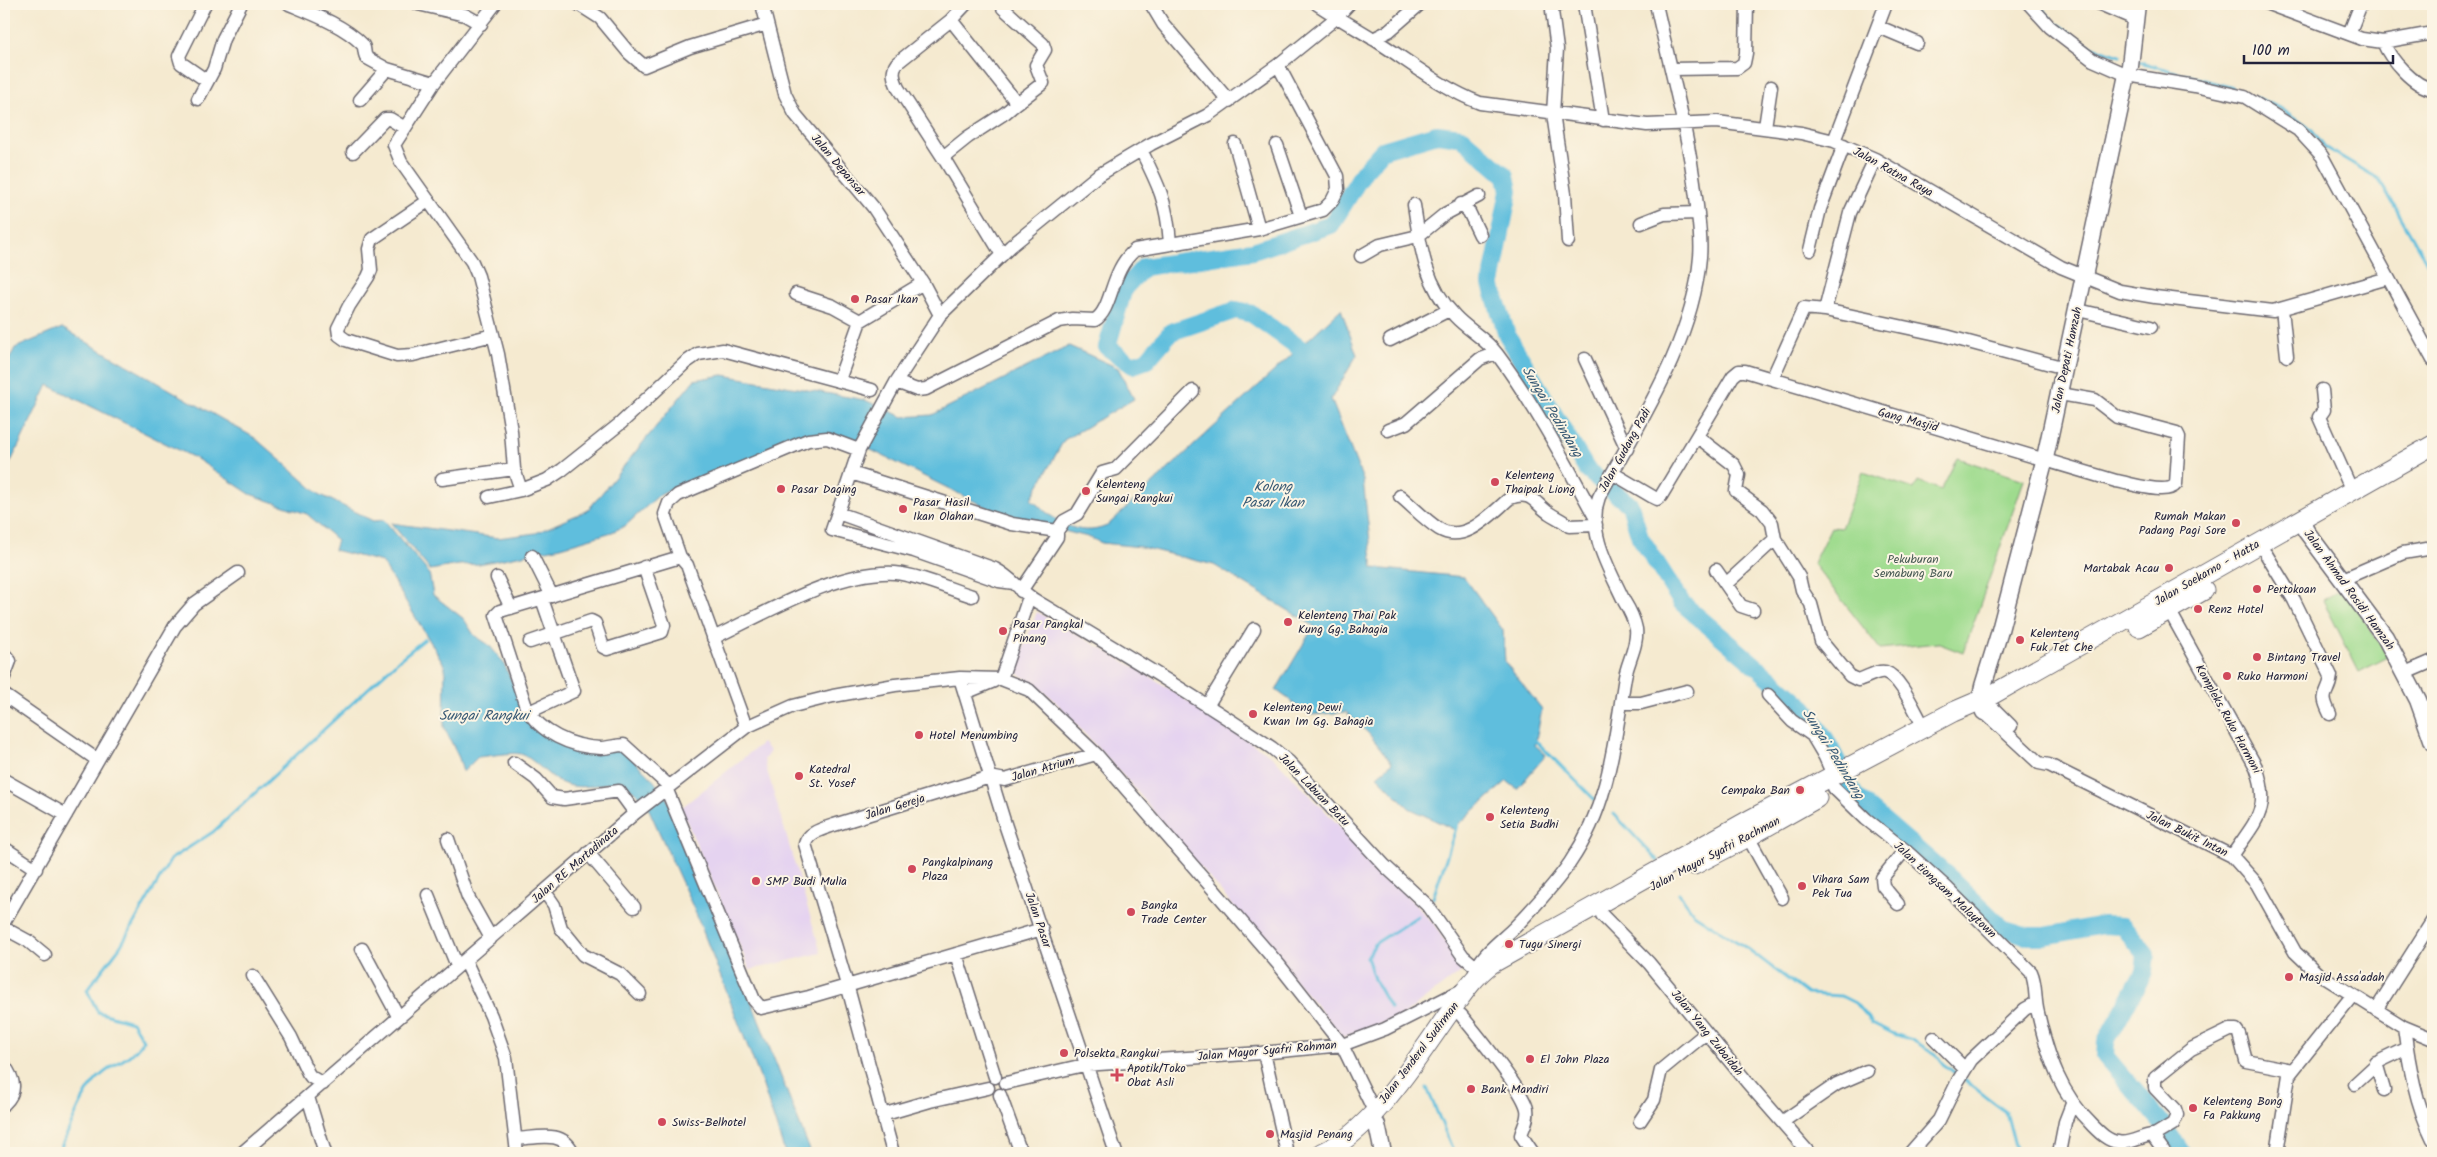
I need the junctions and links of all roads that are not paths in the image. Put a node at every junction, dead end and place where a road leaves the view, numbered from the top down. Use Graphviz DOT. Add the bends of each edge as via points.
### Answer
graph roads {
  1 [pos="205,4"];
  2 [pos="240,4"];
  3 [pos="289,4"];
  4 [pos="418,4"];
  5 [pos="495,4"];
  6 [pos="578,4"];
  7 [pos="762,4"];
  8 [pos="966,4"];
  9 [pos="1151,4"];
  10 [pos="1317,4"];
  11 [pos="1348,4"];
  12 [pos="1420,4"];
  13 [pos="1559,4"];
  14 [pos="1584,4"];
  15 [pos="1656,4"];
  16 [pos="1747,4"];
  17 [pos="1886,4"];
  18 [pos="2029,4"];
  19 [pos="2100,4"];
  20 [pos="2268,4"];
  21 [pos="2361,4"];
  22 [pos="1003,8"];
  23 [pos="2136,11"];
  24 [pos="1336,18"];
  25 [pos="951,20"];
  26 [pos="481,24"];
  27 [pos="767,24"];
  28 [pos="1879,27"];
  29 [pos="2433,33"];
  30 [pos="2349,34"];
  31 [pos="1373,38"];
  32 [pos="1917,42"];
  33 [pos="2382,42"];
  34 [pos="1278,65"];
  35 [pos="387,69"];
  36 [pos="1672,69"];
  37 [pos="2127,75"];
  38 [pos="207,81"];
  39 [pos="434,83"];
  40 [pos="1771,87"];
  41 [pos="2432,91"];
  42 [pos="198,99"];
  43 [pos="360,100"];
  44 [pos="1229,101"];
  45 [pos="1017,102"];
  46 [pos="1553,114"];
  47 [pos="1603,120"];
  48 [pos="1684,123"];
  49 [pos="1765,127"];
  50 [pos="406,128"];
  51 [pos="1839,143"];
  52 [pos="1235,144"];
  53 [pos="1277,145"];
  54 [pos="1141,150"];
  55 [pos="353,152"];
  56 [pos="943,157"];
  57 [pos="1875,159"];
  58 [pos="1479,196"];
  59 [pos="428,201"];
  60 [pos="1461,204"];
  61 [pos="1414,205"];
  62 [pos="1698,213"];
  63 [pos="1301,216"];
  64 [pos="1641,223"];
  65 [pos="1259,229"];
  66 [pos="1480,235"];
  67 [pos="1418,236"];
  68 [pos="1568,241"];
  69 [pos="1170,243"];
  70 [pos="1810,250"];
  71 [pos="1002,255"];
  72 [pos="1361,256"];
  73 [pos="2084,278"];
  74 [pos="2388,278"];
  75 [pos="923,283"];
  76 [pos="796,294"];
  77 [pos="2282,309"];
  78 [pos="1449,310"];
  79 [pos="1825,310"];
  80 [pos="2078,310"];
  81 [pos="940,315"];
  82 [pos="860,321"];
  83 [pos="2151,328"];
  84 [pos="493,335"];
  85 [pos="1390,340"];
  86 [pos="1496,353"];
  87 [pos="2287,356"];
  88 [pos="1585,359"];
  89 [pos="2433,360"];
  90 [pos="2065,368"];
  91 [pos="1772,379"];
  92 [pos="839,380"];
  93 [pos="896,382"];
  94 [pos="872,390"];
  95 [pos="2322,390"];
  96 [pos="1193,392"];
  97 [pos="2060,394"];
  98 [pos="1388,430"];
  99 [pos="1698,438"];
  100 [pos="2433,445"];
  101 [pos="860,449"];
  102 [pos="1627,449"];
  103 [pos="2045,458"];
  104 [pos="2433,459"];
  105 [pos="514,470"];
  106 [pos="852,473"];
  107 [pos="1613,475"];
  108 [pos="442,479"];
  109 [pos="521,490"];
  110 [pos="2352,491"];
  111 [pos="1400,496"];
  112 [pos="489,497"];
  113 [pos="838,513"];
  114 [pos="1595,521"];
  115 [pos="2303,526"];
  116 [pos="1060,528"];
  117 [pos="1774,539"];
  118 [pos="915,546"];
  119 [pos="2433,548"];
  120 [pos="2266,554"];
  121 [pos="532,556"];
  122 [pos="680,557"];
  123 [pos="644,567"];
  124 [pos="1716,570"];
  125 [pos="238,573"];
  126 [pos="497,578"];
  127 [pos="2343,579"];
  128 [pos="1727,584"];
  129 [pos="1021,590"];
  130 [pos="972,596"];
  131 [pos="547,597"];
  132 [pos="511,608"];
  133 [pos="1754,610"];
  134 [pos="2169,610"];
  135 [pos="1254,628"];
  136 [pos="554,634"];
  137 [pos="713,638"];
  138 [pos="530,642"];
  139 [pos="4,654"];
  140 [pos="2433,661"];
  141 [pos="2405,673"];
  142 [pos="4,677"];
  143 [pos="960,678"];
  144 [pos="1001,679"];
  145 [pos="1687,691"];
  146 [pos="965,693"];
  147 [pos="4,695"];
  148 [pos="1768,695"];
  149 [pos="1985,701"];
  150 [pos="1622,703"];
  151 [pos="1207,706"];
  152 [pos="529,712"];
  153 [pos="2330,714"];
  154 [pos="746,727"];
  155 [pos="1924,728"];
  156 [pos="2433,742"];
  157 [pos="1096,754"];
  158 [pos="96,759"];
  159 [pos="514,763"];
  160 [pos="990,777"];
  161 [pos="1841,778"];
  162 [pos="4,780"];
  163 [pos="666,788"];
  164 [pos="640,809"];
  165 [pos="66,815"];
  166 [pos="1748,837"];
  167 [pos="448,838"];
  168 [pos="4,848"];
  169 [pos="1906,850"];
  170 [pos="588,854"];
  171 [pos="2232,856"];
  172 [pos="36,869"];
  173 [pos="545,892"];
  174 [pos="428,895"];
  175 [pos="1782,898"];
  176 [pos="1898,904"];
  177 [pos="634,907"];
  178 [pos="1602,915"];
  179 [pos="2433,920"];
  180 [pos="4,922"];
  181 [pos="1515,926"];
  182 [pos="4,928"];
  183 [pos="1042,929"];
  184 [pos="490,938"];
  185 [pos="1527,945"];
  186 [pos="362,949"];
  187 [pos="956,954"];
  188 [pos="45,955"];
  189 [pos="461,963"];
  190 [pos="253,976"];
  191 [pos="1472,978"];
  192 [pos="846,985"];
  193 [pos="640,994"];
  194 [pos="2352,996"];
  195 [pos="2036,1003"];
  196 [pos="2376,1010"];
  197 [pos="1462,1015"];
  198 [pos="398,1016"];
  199 [pos="2404,1027"];
  200 [pos="1706,1033"];
  201 [pos="1934,1038"];
  202 [pos="2433,1039"];
  203 [pos="1342,1045"];
  204 [pos="2407,1048"];
  205 [pos="1264,1053"];
  206 [pos="2376,1063"];
  207 [pos="4,1065"];
  208 [pos="1084,1065"];
  209 [pos="2292,1070"];
  210 [pos="1867,1071"];
  211 [pos="1962,1074"];
  212 [pos="992,1082"];
  213 [pos="323,1084"];
  214 [pos="2355,1084"];
  215 [pos="1003,1089"];
  216 [pos="2384,1090"];
  217 [pos="308,1097"];
  218 [pos="4,1104"];
  219 [pos="2072,1104"];
  220 [pos="882,1115"];
  221 [pos="1375,1118"];
  222 [pos="1640,1121"];
  223 [pos="1782,1122"];
  224 [pos="2163,1130"];
  225 [pos="516,1139"];
  226 [pos="2433,1139"];
  227 [pos="1528,1151"];
  228 [pos="242,1153"];
  229 [pos="325,1153"];
  230 [pos="518,1153"];
  231 [pos="573,1153"];
  232 [pos="893,1153"];
  233 [pos="1021,1153"];
  234 [pos="1116,1153"];
  235 [pos="1287,1153"];
  236 [pos="1322,1153"];
  237 [pos="1339,1153"];
  238 [pos="1383,1153"];
  239 [pos="1810,1153"];
  240 [pos="1910,1153"];
  241 [pos="2059,1153"];
  242 [pos="2165,1153"];
  243 [pos="2277,1153"];
  1 -- 38 [label="street" via="179,56 181,63"];
  2 -- 38 [label="street"];
  3 -- 35 [label="street" via="344,32 364,46 365,57"];
  4 -- 26 [label="street" via="464,15"];
  5 -- 26 [label="street"];
  6 -- 27 [label="street" via="600,18 644,66 690,47"];
  7 -- 27 [label="street, Jalan Depansar"];
  8 -- 25 [label="street"];
  9 -- 44 [label="street" via="1163,24"];
  10 -- 24 [label="street, Jalan Ratna Raya"];
  11 -- 24 [label="street"];
  12 -- 31 [label="street" via="1390,31"];
  13 -- 46 [label="street" via="1552,11 1557,48"];
  14 -- 47 [label="street"];
  15 -- 36 [label="street, Jalan Gudang Padi"];
  16 -- 36 [label="street" via="1744,63 1737,68"];
  17 -- 28 [label="street"];
  18 -- 37 [label="street" via="2050,27 2093,60"];
  19 -- 23 [label="street"];
  20 -- 30 [label="street"];
  21 -- 30 [label="street"];
  22 -- 45 [label="street" via="1043,44 1045,50 1036,64 1043,83"];
  23 -- 37 [label="main road, Jalan Depati Hamzah"];
  24 -- 31 [label="street, Jalan Ratna Raya"];
  24 -- 34 [label="street"];
  25 -- 45 [label="street"];
  25 -- 56 [label="street" via="893,68 898,88"];
  26 -- 39 [label="street"];
  27 -- 75 [label="street, Jalan Depansar" via="785,94 794,114 873,207"];
  28 -- 32 [label="street"];
  28 -- 51 [label="street"];
  29 -- 33 [label="street"];
  30 -- 33 [label="street"];
  31 -- 46 [label="street, Jalan Ratna Raya" via="1456,94 1480,104"];
  33 -- 41 [label="street" via="2393,62"];
  34 -- 44 [label="street"];
  34 -- 63 [label="street" via="1337,176 1338,189 1332,201 1323,210"];
  35 -- 39 [label="street"];
  35 -- 43 [label="street"];
  36 -- 48 [label="street, Jalan Gudang Padi"];
  37 -- 73 [label="main road, Jalan Depati Hamzah"];
  37 -- 74 [label="street" via="2244,97 2298,130 2322,156"];
  38 -- 42 [label="street"];
  39 -- 50 [label="street"];
  40 -- 49 [label="street"];
  44 -- 54 [label="street"];
  45 -- 56 [label="street"];
  46 -- 47 [label="street, Jalan Ratna Raya"];
  46 -- 68 [label="street" via="1565,194"];
  47 -- 48 [label="street, Jalan Ratna Raya" via="1647,125"];
  48 -- 49 [label="street, Jalan Ratna Raya" via="1717,122"];
  48 -- 62 [label="street, Jalan Gudang Padi"];
  49 -- 51 [label="street, Jalan Ratna Raya"];
  50 -- 55 [label="street" via="385,119"];
  50 -- 59 [label="street" via="394,145 395,150"];
  51 -- 57 [label="street, Jalan Ratna Raya"];
  51 -- 70 [label="street"];
  52 -- 65 [label="street"];
  53 -- 63 [label="street"];
  54 -- 69 [label="street" via="1162,193"];
  54 -- 71 [label="street" via="1077,191"];
  56 -- 71 [label="street"];
  57 -- 73 [label="street, Jalan Ratna Raya" via="2061,268"];
  57 -- 79 [label="street" via="1850,213"];
  58 -- 60 [label="street"];
  59 -- 84 [label="street" via="472,262"];
  59 -- 84 [label="street" via="372,239 368,249 371,270 338,328 339,335 397,356"];
  60 -- 66 [label="street" via="1469,212"];
  60 -- 67 [label="street"];
  61 -- 67 [label="street"];
  62 -- 64 [label="street" via="1658,215"];
  62 -- 102 [label="street, Jalan Gudang Padi" via="1701,256 1691,308 1675,350"];
  63 -- 65 [label="street"];
  65 -- 69 [label="street"];
  67 -- 72 [label="street" via="1380,245"];
  67 -- 78 [label="street" via="1432,284"];
  69 -- 93 [label="street" via="1135,250 1126,258 1118,270 1103,313 1094,320 1059,321 926,389 917,390"];
  71 -- 81 [label="street"];
  73 -- 77 [label="street, Jalan Ratna Raya" via="2120,291 2154,297 2258,310"];
  73 -- 80 [label="main road, Jalan Depati Hamzah"];
  74 -- 77 [label="street, Jalan Ratna Raya"];
  74 -- 89 [label="street"];
  75 -- 81 [label="street, Jalan Depansar"];
  75 -- 82 [label="street"];
  76 -- 82 [label="street" via="833,306"];
  77 -- 87 [label="street"];
  78 -- 85 [label="street"];
  78 -- 86 [label="street"];
  79 -- 90 [label="street" via="1946,336"];
  79 -- 91 [label="street" via="1804,308"];
  80 -- 83 [label="street"];
  80 -- 90 [label="main road, Jalan Depati Hamzah"];
  81 -- 93 [label="street"];
  82 -- 92 [label="street"];
  84 -- 105 [label="street" via="512,431"];
  86 -- 98 [label="street" via="1480,359 1406,423"];
  86 -- 114 [label="street" via="1562,456"];
  88 -- 102 [label="street"];
  90 -- 97 [label="main road, Jalan Depati Hamzah"];
  91 -- 99 [label="street, Gang Masjid" via="1745,370 1733,376"];
  91 -- 103 [label="street, Gang Masjid"];
  92 -- 94 [label="street"];
  92 -- 109 [label="street" via="723,350 698,354 621,423 562,470"];
  93 -- 101 [label="street"];
  95 -- 110 [label="street" via="2324,410 2318,417"];
  96 -- 116 [label="street" via="1116,469 1102,473 1078,514"];
  97 -- 103 [label="main road, Jalan Depati Hamzah"];
  97 -- 103 [label="street, Gang Masjid" via="2095,400 2117,417 2177,433 2176,484 2164,491"];
  99 -- 107 [label="street, Gang Masjid" via="1661,496 1656,498"];
  99 -- 117 [label="street" via="1734,464 1739,475 1736,491 1762,510 1772,524"];
  100 -- 110 [label="highway, Jalan Soekarno - Hatta"];
  101 -- 106 [label="street"];
  101 -- 122 [label="street" via="828,438 808,440 678,495 669,503 665,514"];
  102 -- 107 [label="street, Jalan Gudang Padi"];
  103 -- 149 [label="main road, Jalan Depati Hamzah"];
  104 -- 115 [label="highway, Jalan Soekarno - Hatta"];
  105 -- 108 [label="street"];
  105 -- 109 [label="street"];
  106 -- 113 [label="street"];
  106 -- 116 [label="street" via="1012,524"];
  107 -- 114 [label="street, Jalan Gudang Padi" via="1601,493"];
  109 -- 112 [label="street"];
  110 -- 115 [label="highway, Jalan Soekarno - Hatta"];
  111 -- 114 [label="street" via="1439,529 1448,532 1465,531 1479,525 1515,496 1534,498 1569,526"];
  113 -- 118 [label="street"];
  113 -- 118 [label="street" via="832,530"];
  114 -- 150 [label="street, Jalan Gudang Padi" via="1605,560 1636,628"];
  115 -- 120 [label="highway, Jalan Soekarno - Hatta"];
  115 -- 127 [label="main road, Jalan Ahmad Rosidi Hamzah"];
  115 -- 149 [label="highway, Jalan Soekarno - Hatta"];
  116 -- 129 [label="street"];
  117 -- 128 [label="street"];
  117 -- 155 [label="street" via="1799,577 1802,590 1811,604 1821,641 1850,676 1858,680 1881,672 1890,675 1901,686"];
  118 -- 129 [label="street"];
  119 -- 127 [label="street" via="2404,553"];
  120 -- 134 [label="highway, Jalan Soekarno - Hatta"];
  120 -- 153 [label="street" via="2294,600 2331,676 2324,694"];
  121 -- 131 [label="street"];
  122 -- 123 [label="street"];
  122 -- 137 [label="street" via="687,565"];
  123 -- 131 [label="street"];
  123 -- 136 [label="street" via="664,625 662,632 607,649 603,647 594,622"];
  124 -- 128 [label="street"];
  125 -- 158 [label="street" via="185,613"];
  126 -- 132 [label="street"];
  127 -- 141 [label="main road, Jalan Ahmad Rosidi Hamzah" via="2385,636"];
  128 -- 133 [label="street" via="1741,606"];
  129 -- 144 [label="street"];
  129 -- 151 [label="street, Jalan Labuan Batu"];
  130 -- 137 [label="street" via="904,574 868,575 814,591"];
  131 -- 132 [label="street"];
  131 -- 136 [label="street"];
  132 -- 152 [label="street" via="497,613 497,618"];
  134 -- 149 [label="highway, Jalan Soekarno - Hatta"];
  134 -- 171 [label="street, Kompleks Ruko Harmoni" via="2256,767 2262,784 2264,800 2261,811"];
  135 -- 151 [label="street"];
  136 -- 138 [label="street"];
  136 -- 152 [label="street" via="574,691"];
  137 -- 154 [label="street"];
  139 -- 142 [label="street" via="10,661"];
  140 -- 141 [label="street"];
  141 -- 156 [label="main road, Jalan Ahmad Rosidi Hamzah"];
  143 -- 144 [label="street, Jalan RE Martadinata"];
  143 -- 146 [label="street, Jalan Pasar"];
  143 -- 154 [label="street, Jalan RE Martadinata" via="833,696 782,710"];
  144 -- 146 [label="street"];
  144 -- 157 [label="street" via="1035,694"];
  145 -- 150 [label="street" via="1641,703"];
  146 -- 160 [label="street, Jalan Pasar"];
  147 -- 158 [label="street"];
  148 -- 161 [label="street" via="1792,722 1812,735"];
  149 -- 155 [label="highway, Jalan Mayor Syafri Rachman" via="1953,712"];
  149 -- 161 [label="highway, Jalan Mayor Syafri Rachman"];
  149 -- 171 [label="street, Jalan Bukit Intan" via="2039,763 2049,765"];
  150 -- 181 [label="street, Jalan Gudang Padi" via="1608,776 1592,827 1570,864"];
  151 -- 191 [label="street, Jalan Labuan Batu" via="1289,762 1385,866 1427,905 1464,956"];
  152 -- 163 [label="street" via="542,729 575,744 627,747"];
  154 -- 163 [label="street, Jalan RE Martadinata"];
  155 -- 161 [label="highway, Jalan Mayor Syafri Rachman"];
  157 -- 160 [label="street, Jalan Atrium" via="1009,779"];
  157 -- 203 [label="street" via="1279,965"];
  158 -- 165 [label="street"];
  159 -- 164 [label="street" via="536,779 552,797 564,799 619,791"];
  160 -- 183 [label="street, Jalan Pasar"];
  160 -- 192 [label="street, Jalan Gereja" via="834,825 806,840"];
  161 -- 166 [label="highway, Jalan Mayor Syafri Rachman"];
  161 -- 169 [label="street, Jalan tiongsam Malaytown" via="1866,819"];
  161 -- 185 [label="highway, Jalan Mayor Syafri Rachman"];
  162 -- 165 [label="street"];
  163 -- 164 [label="street, Jalan RE Martadinata"];
  163 -- 192 [label="street" via="756,1005 765,1008"];
  164 -- 170 [label="street, Jalan RE Martadinata"];
  165 -- 172 [label="street"];
  166 -- 175 [label="street"];
  166 -- 178 [label="highway, Jalan Mayor Syafri Rachman"];
  167 -- 184 [label="street" via="468,897"];
  168 -- 172 [label="street"];
  169 -- 176 [label="street" via="1882,878 1883,886"];
  169 -- 195 [label="street, Jalan tiongsam Malaytown" via="2026,965 2035,981"];
  170 -- 173 [label="street, Jalan RE Martadinata"];
  170 -- 177 [label="street"];
  171 -- 194 [label="street, Jalan Bukit Intan" via="2257,884 2295,952 2316,972"];
  172 -- 180 [label="street"];
  173 -- 184 [label="street, Jalan RE Martadinata"];
  173 -- 193 [label="street" via="554,905 561,928 583,955 620,974"];
  174 -- 189 [label="street"];
  178 -- 197 [label="highway, Jalan Mayor Syafri Rachman" via="1503,968 1482,986"];
  178 -- 200 [label="street, Jalan Yang Zubaidah" via="1649,963"];
  179 -- 196 [label="street"];
  181 -- 185 [label="street"];
  181 -- 191 [label="street, Jalan Mayor Syafri Rahman"];
  182 -- 188 [label="street"];
  183 -- 187 [label="street"];
  183 -- 208 [label="street, Jalan Pasar"];
  184 -- 189 [label="street, Jalan RE Martadinata"];
  185 -- 191 [label="highway, Jalan Mayor Syafri Rachman"];
  186 -- 198 [label="street"];
  187 -- 192 [label="street"];
  187 -- 212 [label="street"];
  189 -- 198 [label="street, Jalan RE Martadinata"];
  189 -- 225 [label="street" via="491,1016 506,1058"];
  190 -- 213 [label="street" via="311,1077"];
  191 -- 203 [label="street, Jalan Mayor Syafri Rahman" via="1386,1029"];
  191 -- 221 [label="highway, Jalan Jenderal Sudirman"];
  192 -- 220 [label="street"];
  194 -- 196 [label="street, Jalan Bukit Intan"];
  194 -- 209 [label="street"];
  195 -- 211 [label="street" via="2009,1024"];
  195 -- 219 [label="street, Jalan tiongsam Malaytown" via="2062,1088"];
  196 -- 199 [label="street, Jalan Bukit Intan"];
  197 -- 221 [label="highway, Jalan Jenderal Sudirman"];
  197 -- 227 [label="street" via="1524,1102 1527,1115 1521,1136"];
  198 -- 213 [label="street, Jalan RE Martadinata"];
  199 -- 202 [label="street, Jalan Bukit Intan"];
  199 -- 204 [label="street"];
  200 -- 222 [label="street" via="1661,1070 1654,1100"];
  200 -- 223 [label="street, Jalan Yang Zubaidah"];
  201 -- 211 [label="street"];
  203 -- 205 [label="street, Jalan Mayor Syafri Rahman"];
  203 -- 221 [label="street"];
  204 -- 206 [label="street"];
  204 -- 226 [label="street" via="2420,1104"];
  205 -- 208 [label="street, Jalan Mayor Syafri Rahman"];
  205 -- 235 [label="street"];
  206 -- 214 [label="street"];
  206 -- 216 [label="street"];
  207 -- 218 [label="street" via="14,1085 11,1098"];
  208 -- 215 [label="street, Jalan Mayor Syafri Rahman"];
  208 -- 234 [label="street, Jalan Pasar"];
  209 -- 224 [label="street" via="2246,1061 2239,1034 2230,1030 2191,1049 2155,1078 2155,1088 2177,1115"];
  209 -- 243 [label="street" via="2285,1094"];
  210 -- 223 [label="street" via="1836,1084"];
  211 -- 240 [label="street" via="1939,1120"];
  212 -- 215 [label="street" via="993,1094"];
  212 -- 220 [label="street"];
  213 -- 217 [label="street, Jalan RE Martadinata"];
  215 -- 233 [label="street"];
  217 -- 228 [label="street, Jalan RE Martadinata"];
  217 -- 229 [label="street"];
  219 -- 224 [label="street, Jalan tiongsam Malaytown" via="2102,1135 2114,1141 2122,1143"];
  219 -- 241 [label="street"];
  220 -- 232 [label="street"];
  221 -- 236 [label="highway, Jalan Jenderal Sudirman"];
  221 -- 237 [label="highway, Jalan Jenderal Sudirman"];
  221 -- 238 [label="main road"];
  223 -- 239 [label="street, Jalan Yang Zubaidah"];
  224 -- 242 [label="street"];
  225 -- 230 [label="street"];
  225 -- 231 [label="street" via="560,1137"];
}
